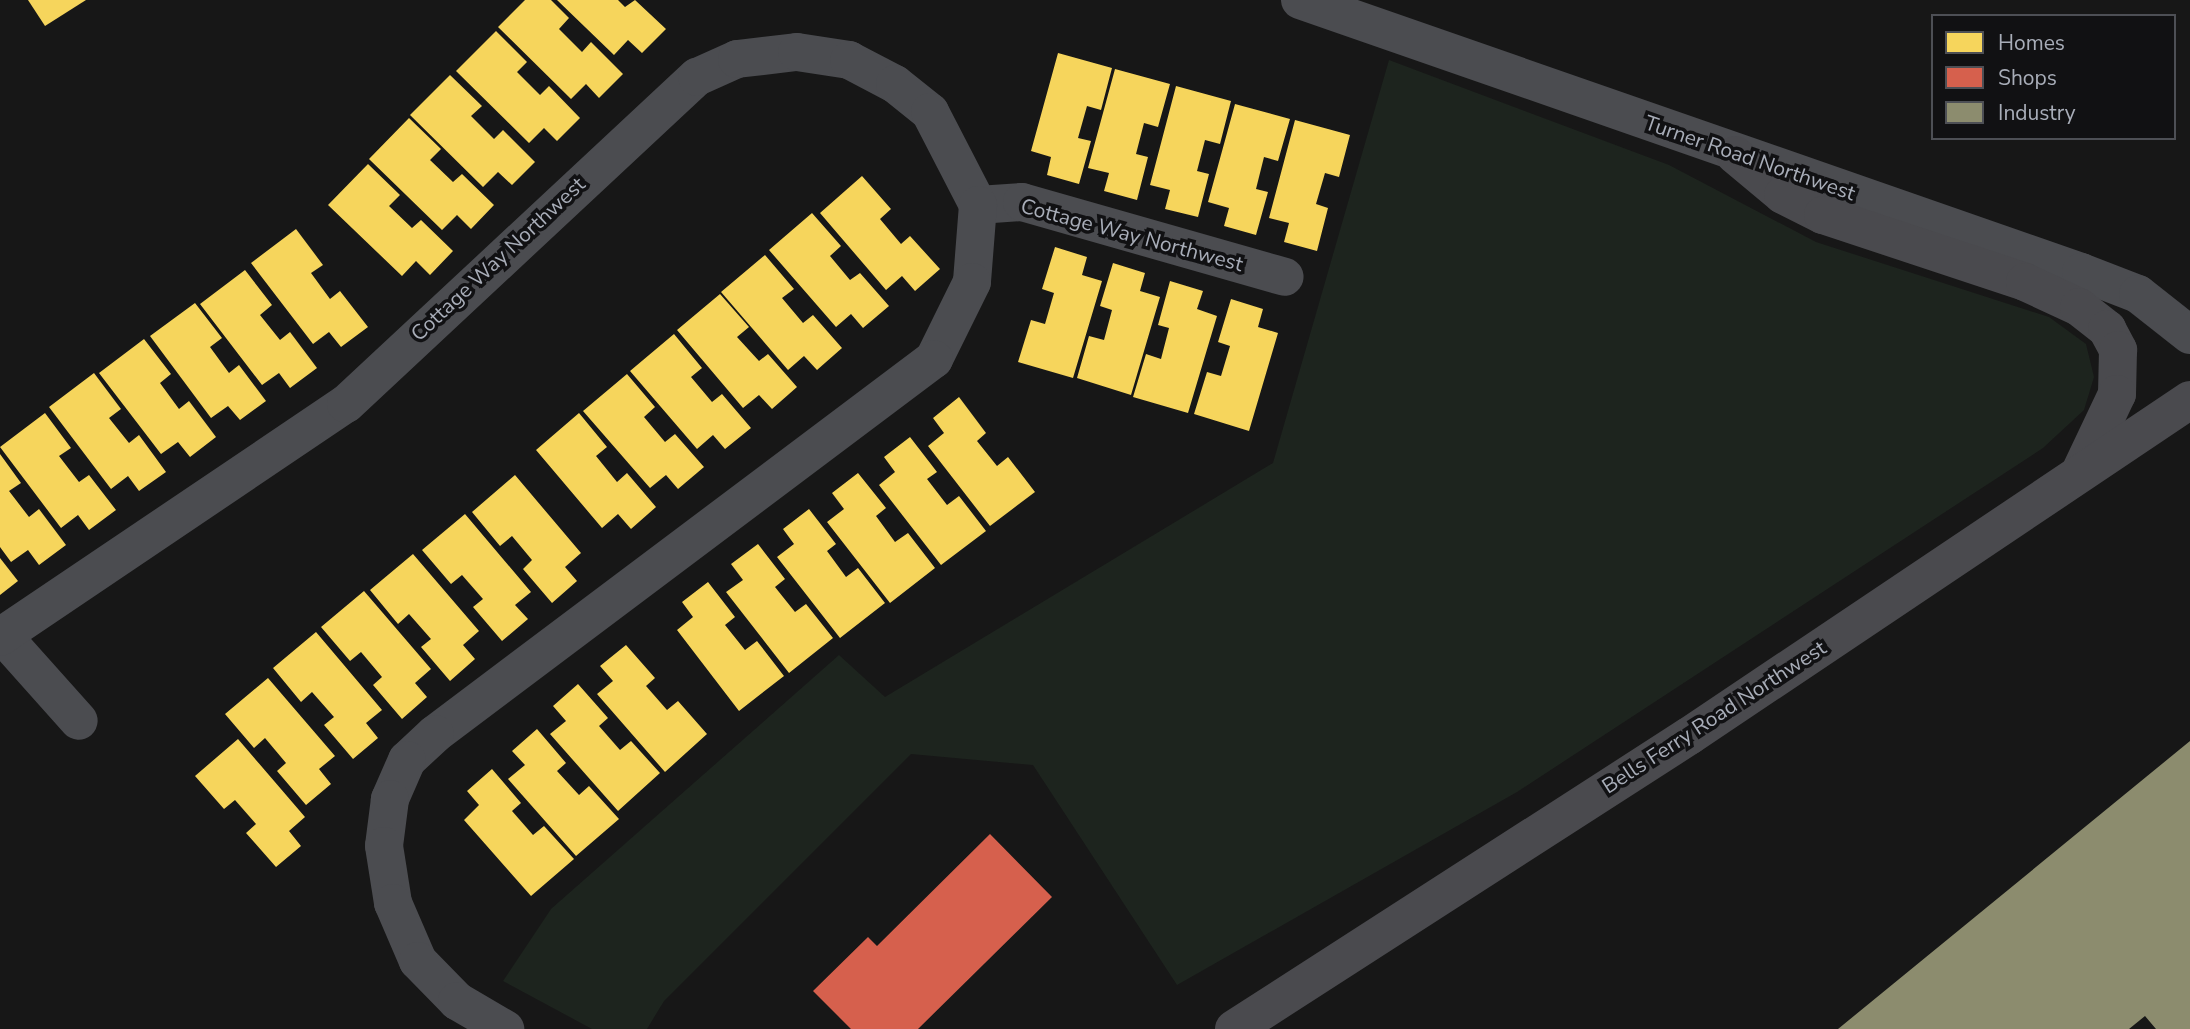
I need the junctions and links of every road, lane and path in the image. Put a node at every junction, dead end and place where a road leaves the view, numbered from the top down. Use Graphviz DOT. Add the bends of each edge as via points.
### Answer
graph roads {
  1 [pos="1300,0"];
  2 [pos="1735,155"];
  3 [pos="978,205"];
  4 [pos="1286,277"];
  5 [pos="2190,335"];
  6 [pos="2190,400"];
  7 [pos="2078,475"];
  8 [pos="1,636"];
  9 [pos="79,721"];
  10 [pos="505,1029"];
  11 [pos="1234,1029"];
  1 -- 2 [label="street, Turner Road Northwest"];
  2 -- 5 [label="street, Turner Road Northwest" via="2138,294"];
  2 -- 7 [label="main road" via="1783,195 1823,215 2025,282 2079,307 2107,329 2119,349 2117,394"];
  3 -- 4 [label="street, Cottage Way Northwest" via="1023,202"];
  3 -- 8 [label="street, Cottage Way Northwest" via="930,113 895,85 849,60 797,52 737,59 697,78 668,100 346,404"];
  3 -- 10 [label="street" via="972,282 956,324 913,380 643,576 407,761 390,799 384,846 393,904 418,961 457,1001"];
  6 -- 7 [label="main road, Bells Ferry Road Northwest"];
  7 -- 11 [label="main road, Bells Ferry Road Northwest"];
  8 -- 9 [label="street"];
}
